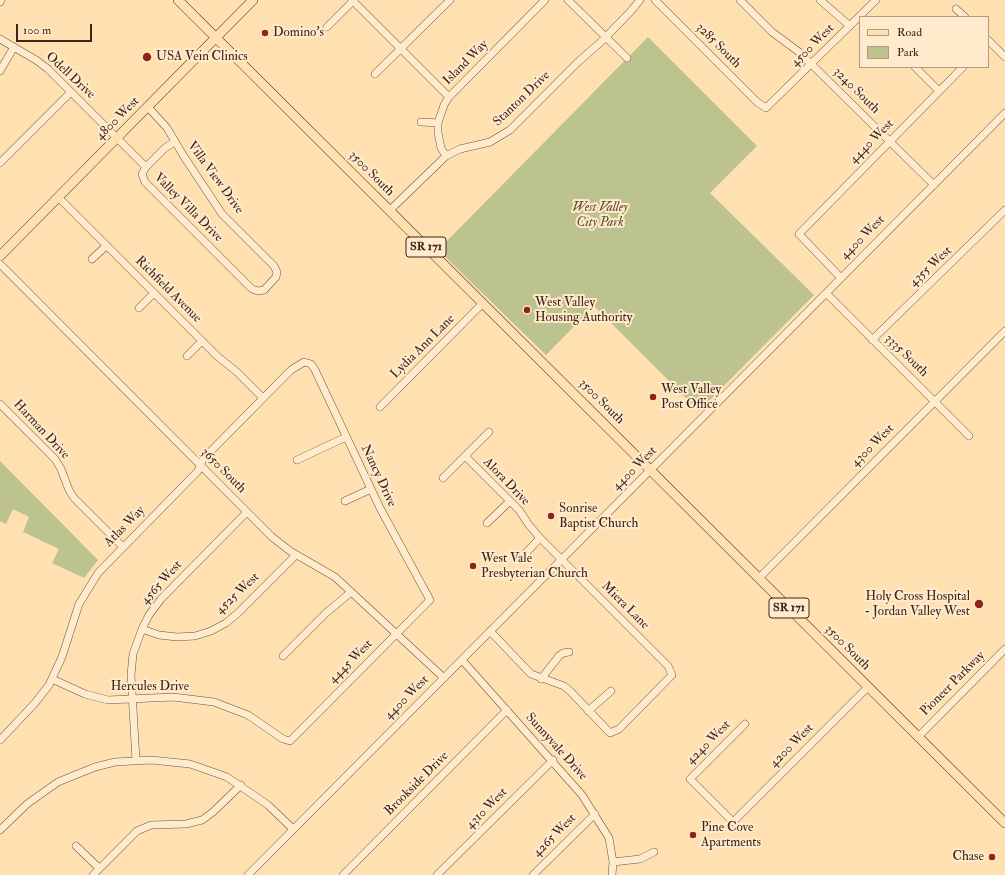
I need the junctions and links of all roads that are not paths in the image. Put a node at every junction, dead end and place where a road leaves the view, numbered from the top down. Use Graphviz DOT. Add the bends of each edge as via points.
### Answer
graph roads {
  1 [pos="178,0"];
  2 [pos="253,0"];
  3 [pos="353,0"];
  4 [pos="450,0"];
  5 [pos="545,0"];
  6 [pos="568,0"];
  7 [pos="640,0"];
  8 [pos="655,0"];
  9 [pos="740,0"];
  10 [pos="820,0"];
  11 [pos="876,0"];
  12 [pos="956,8"];
  13 [pos="860,16"];
  14 [pos="964,16"];
  15 [pos="859,17"];
  16 [pos="850,26"];
  17 [pos="327,27"];
  18 [pos="606,37"];
  19 [pos="216,38"];
  20 [pos="0,39"];
  21 [pos="989,42"];
  22 [pos="14,47"];
  23 [pos="401,48"];
  24 [pos="1005,57"];
  25 [pos="627,58"];
  26 [pos="812,65"];
  27 [pos="917,68"];
  28 [pos="961,68"];
  29 [pos="0,71"];
  30 [pos="375,74"];
  31 [pos="939,91"];
  32 [pos="71,92"];
  33 [pos="449,97"];
  34 [pos="148,107"];
  35 [pos="766,108"];
  36 [pos="1005,113"];
  37 [pos="421,122"];
  38 [pos="438,124"];
  39 [pos="117,138"];
  40 [pos="890,141"];
  41 [pos="174,142"];
  42 [pos="446,156"];
  43 [pos="0,164"];
  44 [pos="146,167"];
  45 [pos="934,185"];
  46 [pos="58,198"];
  47 [pos="1005,210"];
  48 [pos="390,211"];
  49 [pos="106,246"];
  50 [pos="0,256"];
  51 [pos="92,260"];
  52 [pos="0,264"];
  53 [pos="841,278"];
  54 [pos="256,291"];
  55 [pos="154,293"];
  56 [pos="826,293"];
  57 [pos="483,304"];
  58 [pos="139,308"];
  59 [pos="1005,331"];
  60 [pos="872,340"];
  61 [pos="202,341"];
  62 [pos="187,356"];
  63 [pos="307,362"];
  64 [pos="263,398"];
  65 [pos="935,401"];
  66 [pos="0,404"];
  67 [pos="380,407"];
  68 [pos="489,432"];
  69 [pos="969,436"];
  70 [pos="346,437"];
  71 [pos="465,456"];
  72 [pos="297,460"];
  73 [pos="200,465"];
  74 [pos="651,470"];
  75 [pos="443,478"];
  76 [pos="371,489"];
  77 [pos="345,501"];
  78 [pos="510,501"];
  79 [pos="247,512"];
  80 [pos="488,523"];
  81 [pos="540,538"];
  82 [pos="122,546"];
  83 [pos="296,554"];
  84 [pos="522,557"];
  85 [pos="562,560"];
  86 [pos="759,578"];
  87 [pos="351,592"];
  88 [pos="430,600"];
  89 [pos="142,629"];
  90 [pos="490,632"];
  91 [pos="396,634"];
  92 [pos="1005,649"];
  93 [pos="569,652"];
  94 [pos="283,656"];
  95 [pos="462,660"];
  96 [pos="52,678"];
  97 [pos="444,678"];
  98 [pos="542,679"];
  99 [pos="868,687"];
  100 [pos="611,691"];
  101 [pos="132,699"];
  102 [pos="507,710"];
  103 [pos="588,711"];
  104 [pos="745,724"];
  105 [pos="918,737"];
  106 [pos="0,740"];
  107 [pos="290,741"];
  108 [pos="136,760"];
  109 [pos="552,760"];
  110 [pos="690,779"];
  111 [pos="241,785"];
  112 [pos="595,814"];
  113 [pos="1005,823"];
  114 [pos="293,829"];
  115 [pos="0,830"];
  116 [pos="76,846"];
  117 [pos="654,852"];
  118 [pos="613,862"];
  119 [pos="99,868"];
  120 [pos="92,875"];
  121 [pos="248,875"];
  122 [pos="343,875"];
  123 [pos="438,875"];
  124 [pos="533,875"];
  125 [pos="612,875"];
  1 -- 19 [label="main road, 3500 South / SR 171"];
  2 -- 19 [label="main road, 4800 West"];
  3 -- 17 [label="street"];
  3 -- 23 [label="street"];
  4 -- 23 [label="street"];
  5 -- 33 [label="street, Island Way"];
  6 -- 18 [label="street"];
  7 -- 18 [label="street, Stanton Drive"];
  8 -- 35 [label="street, 3285 South"];
  9 -- 26 [label="street, 3240 South" via="772,32"];
  10 -- 16 [label="street"];
  11 -- 13 [label="street, 4500 West"];
  12 -- 14 [label="street"];
  15 -- 16 [label="street, 4500 West"];
  16 -- 26 [label="street, 4500 West"];
  18 -- 25 [label="street"];
  18 -- 42 [label="street, Stanton Drive" via="505,134 490,142 460,149"];
  19 -- 34 [label="main road, 4800 West"];
  19 -- 48 [label="main road, 3500 South / SR 171"];
  20 -- 22 [label="street, Odell Drive"];
  21 -- 24 [label="street"];
  22 -- 29 [label="street"];
  22 -- 32 [label="street, Odell Drive" via="40,62"];
  23 -- 30 [label="street"];
  23 -- 33 [label="street"];
  26 -- 35 [label="street, 4500 West"];
  26 -- 40 [label="street, 3240 South"];
  27 -- 31 [label="street"];
  28 -- 31 [label="street, 4440 West"];
  31 -- 40 [label="street, 4440 West"];
  32 -- 39 [label="street, Odell Drive"];
  32 -- 43 [label="street"];
  33 -- 38 [label="street, Island Way" via="440,112"];
  34 -- 39 [label="main road, 4800 West"];
  34 -- 41 [label="street, Villa View Drive" via="167,128"];
  36 -- 45 [label="street, 4400 West"];
  37 -- 38 [label="street"];
  38 -- 42 [label="street, Island Way" via="441,148"];
  39 -- 44 [label="street, Valley Villa Drive"];
  39 -- 46 [label="main road, 4800 West"];
  40 -- 45 [label="street, 3240 South"];
  40 -- 53 [label="street, 4440 West" via="799,234"];
  41 -- 44 [label="street"];
  41 -- 54 [label="street, Villa View Drive" via="222,214 277,270 276,277 265,289"];
  42 -- 48 [label="street, Stanton Drive"];
  44 -- 54 [label="street, Valley Villa Drive" via="142,174 145,182"];
  45 -- 53 [label="street, 4400 West"];
  46 -- 49 [label="street, Richfield Avenue"];
  46 -- 50 [label="main road, 4800 West"];
  47 -- 60 [label="street, 4355 West"];
  48 -- 57 [label="main road, 3500 South / SR 171"];
  49 -- 51 [label="street"];
  49 -- 55 [label="street, Richfield Avenue"];
  52 -- 73 [label="street, 3650 South"];
  53 -- 56 [label="street, 4400 West"];
  55 -- 58 [label="street"];
  55 -- 61 [label="street, Richfield Avenue"];
  56 -- 60 [label="street, 3335 South"];
  56 -- 74 [label="street, 4400 West"];
  57 -- 67 [label="street, Lydia Ann Lane"];
  57 -- 74 [label="main road, 3500 South / SR 171"];
  59 -- 65 [label="street, 4300 West"];
  60 -- 65 [label="street, 3335 South"];
  61 -- 62 [label="street"];
  61 -- 64 [label="street, Richfield Avenue"];
  63 -- 64 [label="street, Atlas Way" via="296,366"];
  63 -- 70 [label="street, Nancy Drive" via="316,370"];
  64 -- 73 [label="street, Atlas Way"];
  65 -- 69 [label="street, 3335 South"];
  65 -- 86 [label="street, 4300 West"];
  66 -- 82 [label="street, Harman Drive" via="54,459 74,498"];
  68 -- 71 [label="street"];
  70 -- 72 [label="street"];
  70 -- 76 [label="street, Nancy Drive"];
  71 -- 75 [label="street"];
  71 -- 78 [label="street, Alora Drive"];
  73 -- 79 [label="street, 3650 South"];
  73 -- 82 [label="street, Atlas Way" via="198,471"];
  74 -- 85 [label="street, 4400 West"];
  74 -- 86 [label="main road, 3500 South / SR 171"];
  76 -- 77 [label="street"];
  76 -- 88 [label="street, Nancy Drive"];
  78 -- 80 [label="street"];
  78 -- 81 [label="street, Alora Drive"];
  79 -- 83 [label="street, 3650 South" via="276,541"];
  79 -- 89 [label="street, 4565 West" via="160,600"];
  81 -- 84 [label="street"];
  81 -- 85 [label="street, Alora Drive"];
  82 -- 96 [label="street, Atlas Way" via="98,573 83,596 73,619 62,658"];
  83 -- 87 [label="street, 3650 South" via="325,570"];
  83 -- 89 [label="street, 4525 West" via="238,613 215,629 195,636 177,637"];
  85 -- 90 [label="street, 4400 West"];
  85 -- 103 [label="street, Miera Lane" via="671,670 670,677 616,732 608,732"];
  86 -- 99 [label="main road, 3500 South / SR 171"];
  87 -- 91 [label="street, 3650 South"];
  87 -- 94 [label="street"];
  88 -- 91 [label="street, 4445 West"];
  89 -- 101 [label="street, 4565 West" via="135,646 132,664"];
  90 -- 95 [label="street, 4400 West"];
  90 -- 98 [label="street" via="531,674"];
  91 -- 97 [label="street, 3650 South"];
  91 -- 107 [label="street, 4445 West"];
  92 -- 105 [label="street, Pioneer Parkway"];
  93 -- 98 [label="street" via="559,656"];
  95 -- 97 [label="street, 4400 West"];
  95 -- 102 [label="street, Sunnyvale Drive"];
  96 -- 101 [label="street, Hercules Drive" via="97,698"];
  96 -- 106 [label="street, Atlas Way" via="35,703"];
  97 -- 114 [label="street, 4400 West"];
  98 -- 103 [label="street" via="564,686"];
  99 -- 105 [label="main road, 3500 South / SR 171"];
  99 -- 110 [label="street, 4200 West" via="733,822"];
  100 -- 103 [label="street"];
  101 -- 107 [label="street, Hercules Drive" via="173,697 214,702 248,715"];
  101 -- 108 [label="street, 4565 West"];
  102 -- 109 [label="street, Sunnyvale Drive"];
  102 -- 122 [label="street, Brookside Drive"];
  104 -- 110 [label="street, 4240 West"];
  105 -- 113 [label="main road, 3500 South / SR 171"];
  108 -- 111 [label="street" via="164,760 190,764"];
  108 -- 115 [label="street" via="95,767 58,782 27,804"];
  109 -- 112 [label="street, Sunnyvale Drive" via="578,789"];
  109 -- 123 [label="street, 4310 West"];
  111 -- 114 [label="street" via="268,805"];
  111 -- 119 [label="street" via="214,812 202,820 186,824 151,825 137,831"];
  112 -- 118 [label="street, Sunnyvale Drive" via="608,838"];
  112 -- 124 [label="street, 4265 West"];
  114 -- 121 [label="street, 4400 West"];
  116 -- 119 [label="street"];
  117 -- 118 [label="street" via="636,860"];
  118 -- 125 [label="street, Sunnyvale Drive"];
  119 -- 120 [label="street"];
}
